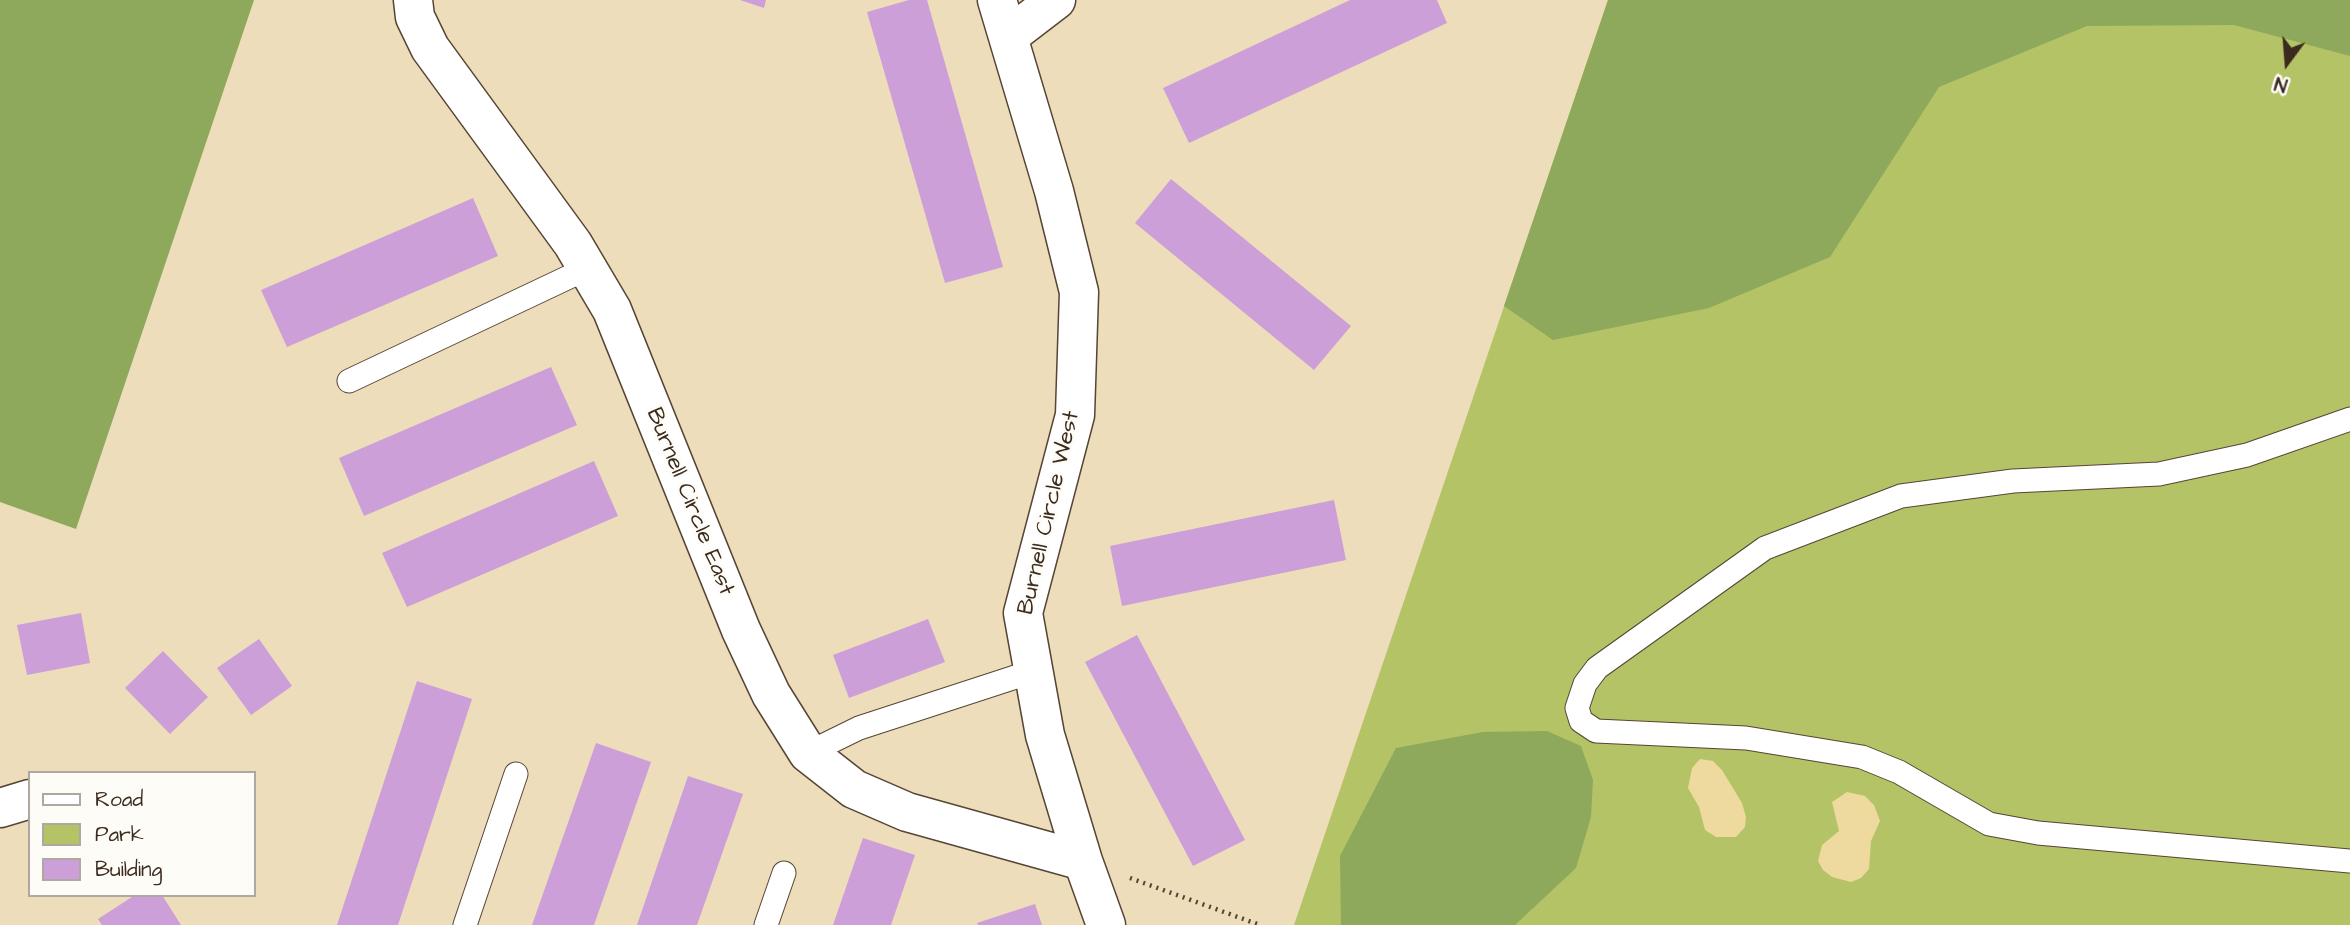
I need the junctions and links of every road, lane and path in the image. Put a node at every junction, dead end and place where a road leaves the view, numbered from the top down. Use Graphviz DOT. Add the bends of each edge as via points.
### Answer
graph roads {
  1 [pos="412,0"];
  2 [pos="997,0"];
  3 [pos="1056,0"];
  4 [pos="1009,36"];
  5 [pos="588,268"];
  6 [pos="349,381"];
  7 [pos="2350,419"];
  8 [pos="1034,671"];
  9 [pos="808,752"];
  10 [pos="516,774"];
  11 [pos="28,800"];
  12 [pos="0,807"];
  13 [pos="1083,861"];
  14 [pos="2350,861"];
  15 [pos="784,873"];
  16 [pos="465,925"];
  17 [pos="766,925"];
  18 [pos="1106,925"];
  19 [pos="1260,925"];
  1 -- 5 [label="street, Burnell Circle East" via="430,48"];
  2 -- 4 [label="street, Burnell Circle West"];
  3 -- 4 [label="street"];
  4 -- 8 [label="street, Burnell Circle West" via="1079,292 1075,415 1023,613"];
  5 -- 6 [label="lane"];
  5 -- 9 [label="street, Burnell Circle East" via="612,310 741,630 771,695"];
  7 -- 14 [label="lane" via="2247,456 2159,474 2000,482 1901,496 1854,513 1765,548 1597,668 1585,684 1577,708 1581,721 1596,731 1746,738 1861,757 1899,772 1989,824 2038,833"];
  8 -- 9 [label="lane" via="859,728"];
  8 -- 13 [label="street, Burnell Circle West" via="1045,735"];
  9 -- 13 [label="street, Burnell Circle East" via="854,789 907,812"];
  10 -- 16 [label="lane"];
  11 -- 12 [label="street"];
  13 -- 18 [label="street, Burnell Circle West"];
  13 -- 19 [label="path"];
  15 -- 17 [label="lane"];
}
